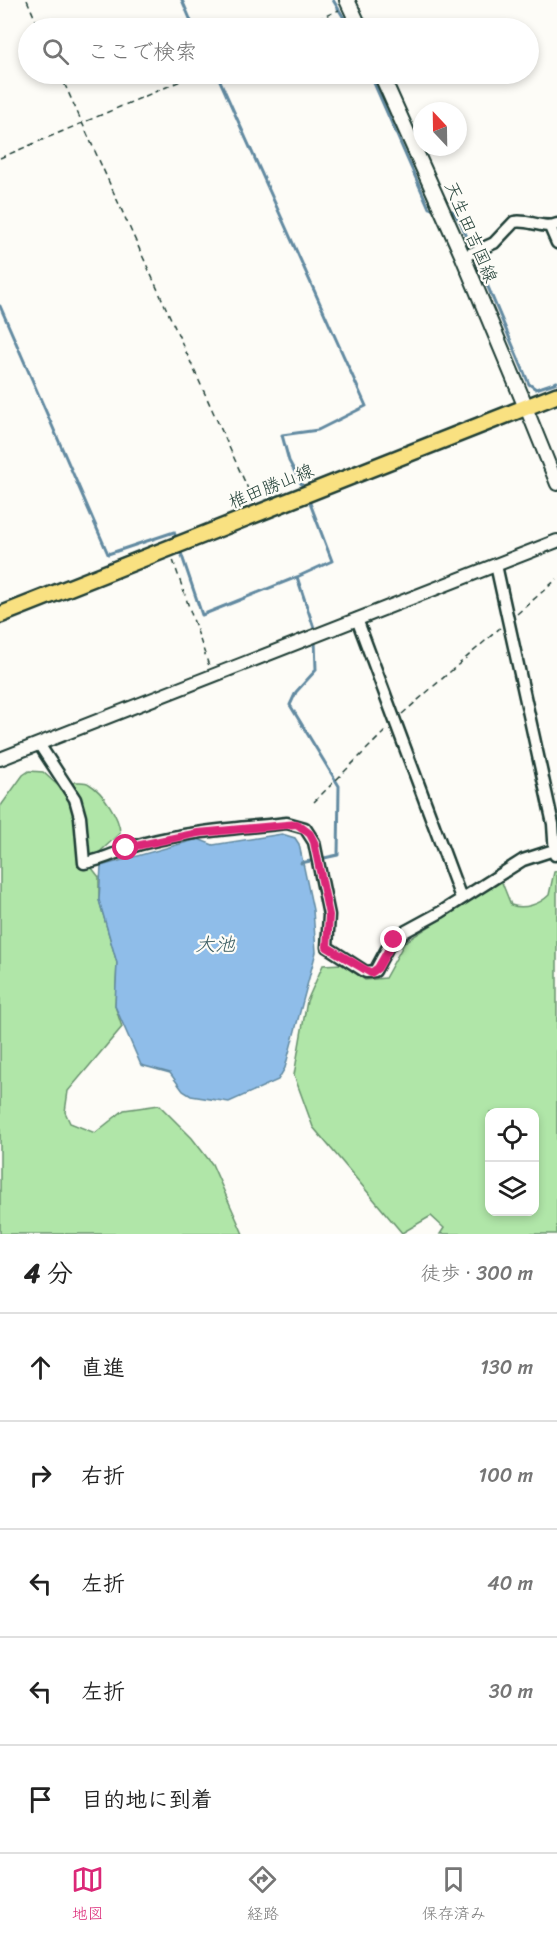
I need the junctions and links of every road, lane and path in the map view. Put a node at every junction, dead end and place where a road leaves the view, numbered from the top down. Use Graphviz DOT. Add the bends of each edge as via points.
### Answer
graph roads {
  1 [pos="27,0"];
  2 [pos="349,3"];
  3 [pos="35,18"];
  4 [pos="318,18"];
  5 [pos="356,18"];
  6 [pos="65,84"];
  7 [pos="173,84"];
  8 [pos="385,84"];
  9 [pos="83,124"];
  10 [pos="0,158"];
  11 [pos="554,226"];
  12 [pos="557,243"];
  13 [pos="463,258"];
  14 [pos="557,394"];
  15 [pos="525,405"];
  16 [pos="557,484"];
  17 [pos="258,512"];
  18 [pos="557,541"];
  19 [pos="168,548"];
  20 [pos="496,565"];
  21 [pos="557,579"];
  22 [pos="0,615"];
  23 [pos="357,619"];
  24 [pos="507,622"];
  25 [pos="213,675"];
  26 [pos="395,721"];
  27 [pos="39,744"];
  28 [pos="0,759"];
  29 [pos="314,802"];
  30 [pos="556,851"];
  31 [pos="461,898"];
  1 -- 3 [label="path"];
  2 -- 4 [label="path"];
  2 -- 5 [label="main road"];
  6 -- 9 [label="path"];
  7 -- 9 [label="path"];
  8 -- 13 [label="main road, 天生田吉国線"];
  9 -- 10 [label="path"];
  9 -- 17 [label="path"];
  11 -- 12 [label="street"];
  11 -- 13 [label="street" via="514,222 494,243"];
  13 -- 15 [label="main road, 天生田吉国線"];
  14 -- 15 [label="main road, 椎田勝山線"];
  15 -- 16 [label="street"];
  15 -- 17 [label="main road, 椎田勝山線"];
  17 -- 19 [label="main road, 椎田勝山線"];
  18 -- 20 [label="street"];
  19 -- 22 [label="main road, 椎田勝山線"];
  19 -- 25 [label="path"];
  20 -- 23 [label="street"];
  20 -- 24 [label="street"];
  21 -- 24 [label="path"];
  23 -- 25 [label="street"];
  23 -- 26 [label="street"];
  24 -- 26 [label="path"];
  24 -- 30 [label="street"];
  25 -- 27 [label="street"];
  26 -- 29 [label="path"];
  26 -- 31 [label="street"];
  27 -- 28 [label="street"];
  27 -- 31 [label="street" via="75,799 84,863 165,838 287,823 305,828 314,842 329,915 327,947 366,972 378,968 394,940"];
  30 -- 31 [label="street" via="523,860"];
}
